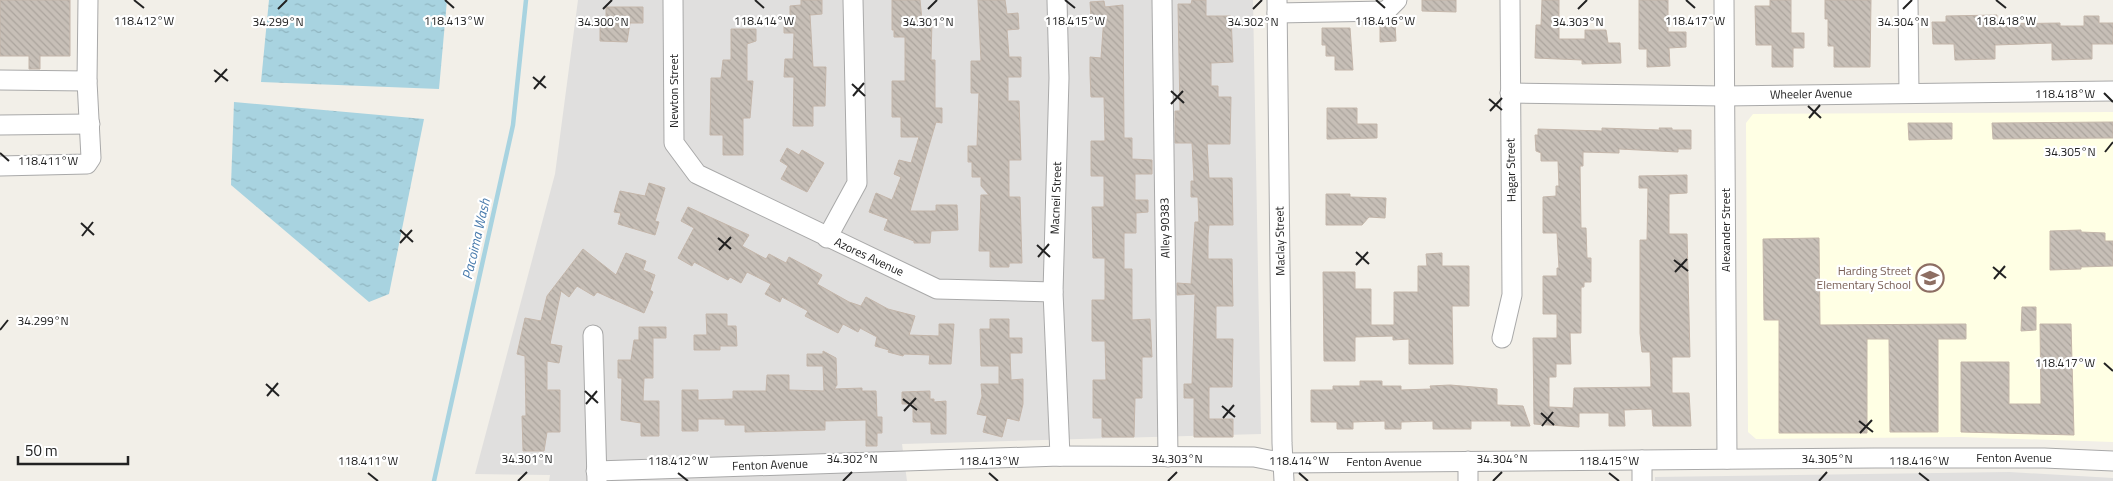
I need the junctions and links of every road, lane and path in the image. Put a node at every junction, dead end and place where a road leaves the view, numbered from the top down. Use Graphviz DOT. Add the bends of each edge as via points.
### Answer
graph roads {
  1 [pos="88,0"];
  2 [pos="673,0"];
  3 [pos="853,0"];
  4 [pos="1057,0"];
  5 [pos="1162,0"];
  6 [pos="1397,0"];
  7 [pos="1510,0"];
  8 [pos="1724,0"];
  9 [pos="1908,0"];
  10 [pos="1277,6"];
  11 [pos="0,80"];
  12 [pos="88,80"];
  13 [pos="2113,91"];
  14 [pos="1909,92"];
  15 [pos="1510,93"];
  16 [pos="1724,96"];
  17 [pos="90,124"];
  18 [pos="0,125"];
  19 [pos="0,166"];
  20 [pos="697,174"];
  21 [pos="827,238"];
  22 [pos="1053,292"];
  23 [pos="593,335"];
  24 [pos="1502,338"];
  25 [pos="1060,456"];
  26 [pos="1168,457"];
  27 [pos="1728,459"];
  28 [pos="1642,460"];
  29 [pos="1468,461"];
  30 [pos="2113,461"];
  31 [pos="1284,472"];
  32 [pos="596,476"];
  33 [pos="1468,481"];
  34 [pos="1642,481"];
  1 -- 12 [label="street"];
  2 -- 20 [label="street, Newton Street" via="674,143"];
  3 -- 21 [label="street" via="857,183"];
  4 -- 22 [label="street, Macneil Street" via="1059,78"];
  5 -- 26 [label="street, Alley 90383"];
  6 -- 10 [label="street" via="1386,11"];
  7 -- 15 [label="street, Hagar Street"];
  8 -- 16 [label="street, Alexander Street"];
  9 -- 14 [label="street"];
  10 -- 31 [label="street, Maclay Street"];
  11 -- 12 [label="street"];
  12 -- 17 [label="street"];
  13 -- 14 [label="street, Wheeler Avenue"];
  14 -- 16 [label="street, Wheeler Avenue"];
  15 -- 16 [label="street, Wheeler Avenue"];
  15 -- 24 [label="street, Hagar Street" via="1512,295"];
  16 -- 27 [label="street, Alexander Street"];
  17 -- 18 [label="street"];
  17 -- 19 [label="street" via="91,158 87,164"];
  20 -- 21 [label="street, Azores Avenue"];
  21 -- 22 [label="street, Azores Avenue" via="937,289"];
  22 -- 25 [label="street, Macneil Street"];
  23 -- 32 [label="street"];
  25 -- 26 [label="street, Fenton Avenue"];
  25 -- 32 [label="street, Fenton Avenue"];
  26 -- 31 [label="street, Fenton Avenue" via="1254,456"];
  27 -- 28 [label="street, Fenton Avenue"];
  27 -- 30 [label="street, Fenton Avenue" via="2044,458"];
  28 -- 29 [label="street, Fenton Avenue"];
  28 -- 34 [label="street"];
  29 -- 31 [label="street, Fenton Avenue"];
  29 -- 33 [label="street"];
}
